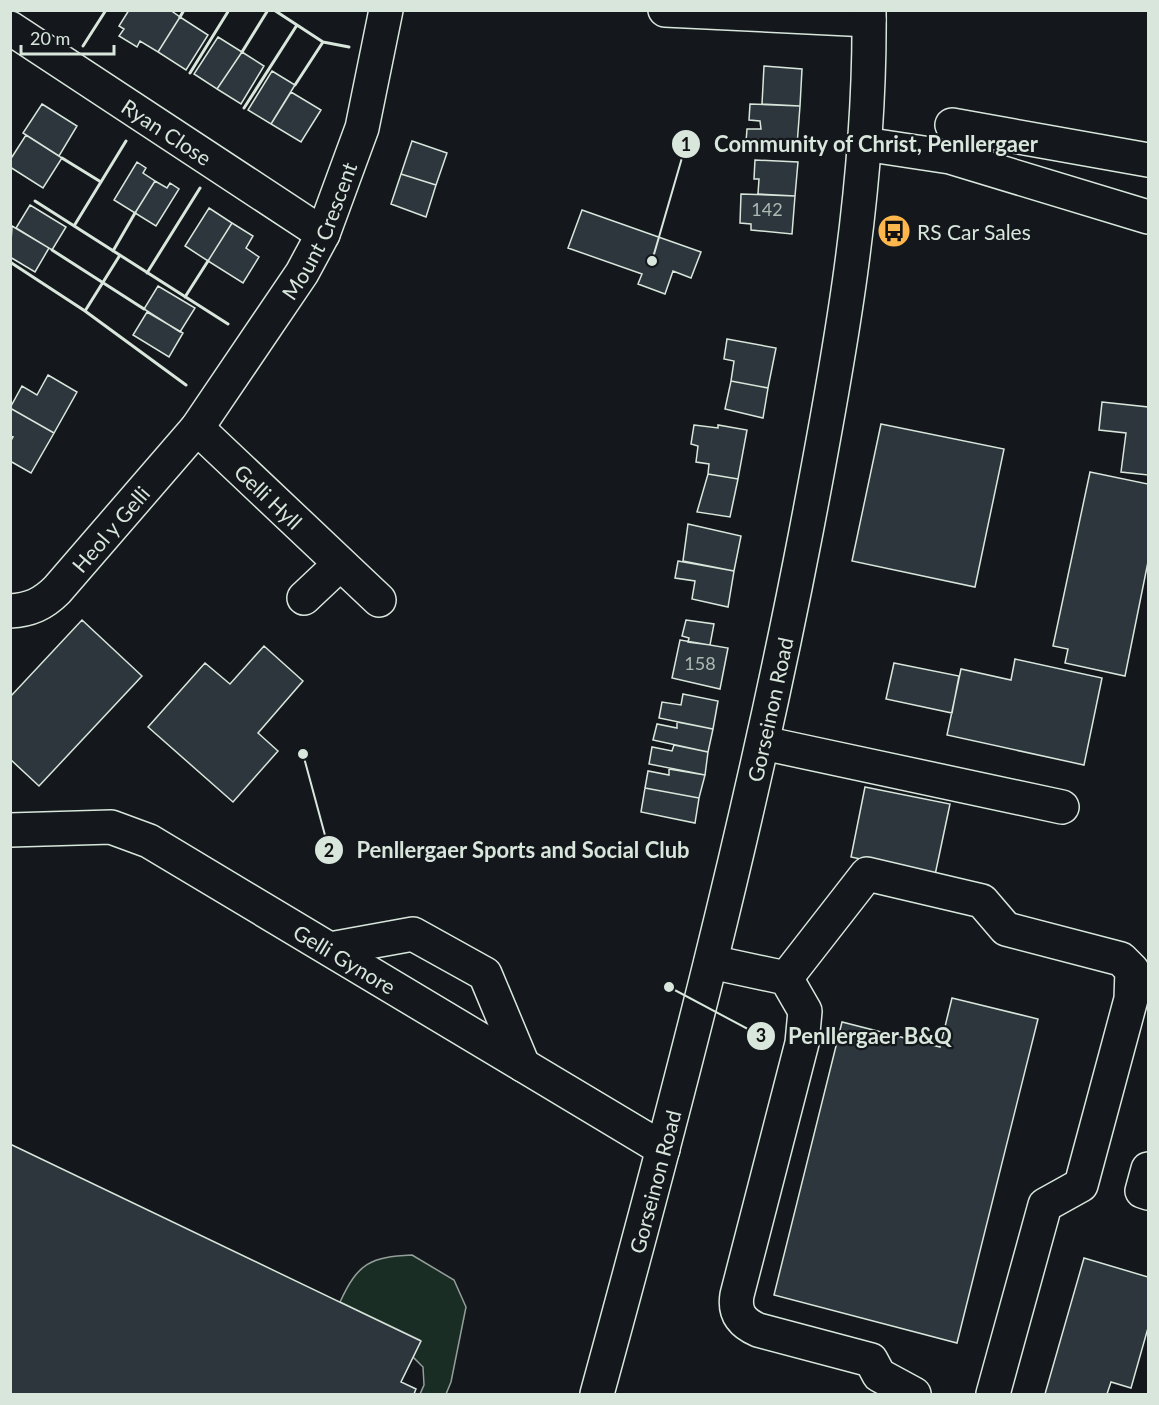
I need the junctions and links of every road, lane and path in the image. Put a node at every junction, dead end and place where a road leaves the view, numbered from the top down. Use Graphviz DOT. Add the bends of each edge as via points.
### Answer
graph roads {
  1 [pos="386,10"];
  2 [pos="665,10"];
  3 [pos="869,15"];
  4 [pos="10,28"];
  5 [pos="952,125"];
  6 [pos="864,144"];
  7 [pos="1149,159"];
  8 [pos="1149,218"];
  9 [pos="323,234"];
  10 [pos="197,428"];
  11 [pos="339,565"];
  12 [pos="304,598"];
  13 [pos="379,600"];
  14 [pos="10,610"];
  15 [pos="763,743"];
  16 [pos="1062,807"];
  17 [pos="10,830"];
  18 [pos="330,949"];
  19 [pos="711,962"];
  20 [pos="786,978"];
  21 [pos="523,1065"];
  22 [pos="663,1149"];
  23 [pos="1149,1169"];
  24 [pos="1149,1193"];
  25 [pos="597,1395"];
  26 [pos="914,1395"];
  27 [pos="993,1395"];
  1 -- 9 [label="street, Mount Crescent" via="362,128"];
  2 -- 3 [label="street"];
  3 -- 6 [label="street, Gorseinon Road"];
  4 -- 9 [label="street, Ryan Close"];
  5 -- 7 [label="street"];
  6 -- 8 [label="street" via="950,157"];
  6 -- 15 [label="street, Gorseinon Road" via="836,378"];
  9 -- 10 [label="street, Mount Crescent" via="279,311"];
  10 -- 11 [label="street, Gelli Hyll"];
  10 -- 14 [label="street, Heol y Gelli" via="46,601 27,609"];
  11 -- 12 [label="street"];
  11 -- 13 [label="street, Gelli Hyll"];
  15 -- 16 [label="street"];
  15 -- 19 [label="street, Gorseinon Road"];
  17 -- 18 [label="street, Gelli Gynore" via="111,827 127,831"];
  18 -- 21 [label="street, Gelli Gynore"];
  18 -- 21 [label="street" via="413,934 485,974"];
  19 -- 20 [label="street"];
  19 -- 22 [label="street, Gorseinon Road"];
  20 -- 26 [label="street" via="805,1011 805,1032 737,1295 737,1313 743,1322 758,1330 871,1360 879,1375"];
  20 -- 27 [label="street" via="867,874 982,901 1006,929 1121,959 1132,970 1131,999 1081,1185 1045,1205"];
  21 -- 22 [label="street, Gelli Gynore"];
  22 -- 25 [label="street, Gorseinon Road"];
  23 -- 24 [label="street" via="1142,1191"];
}
